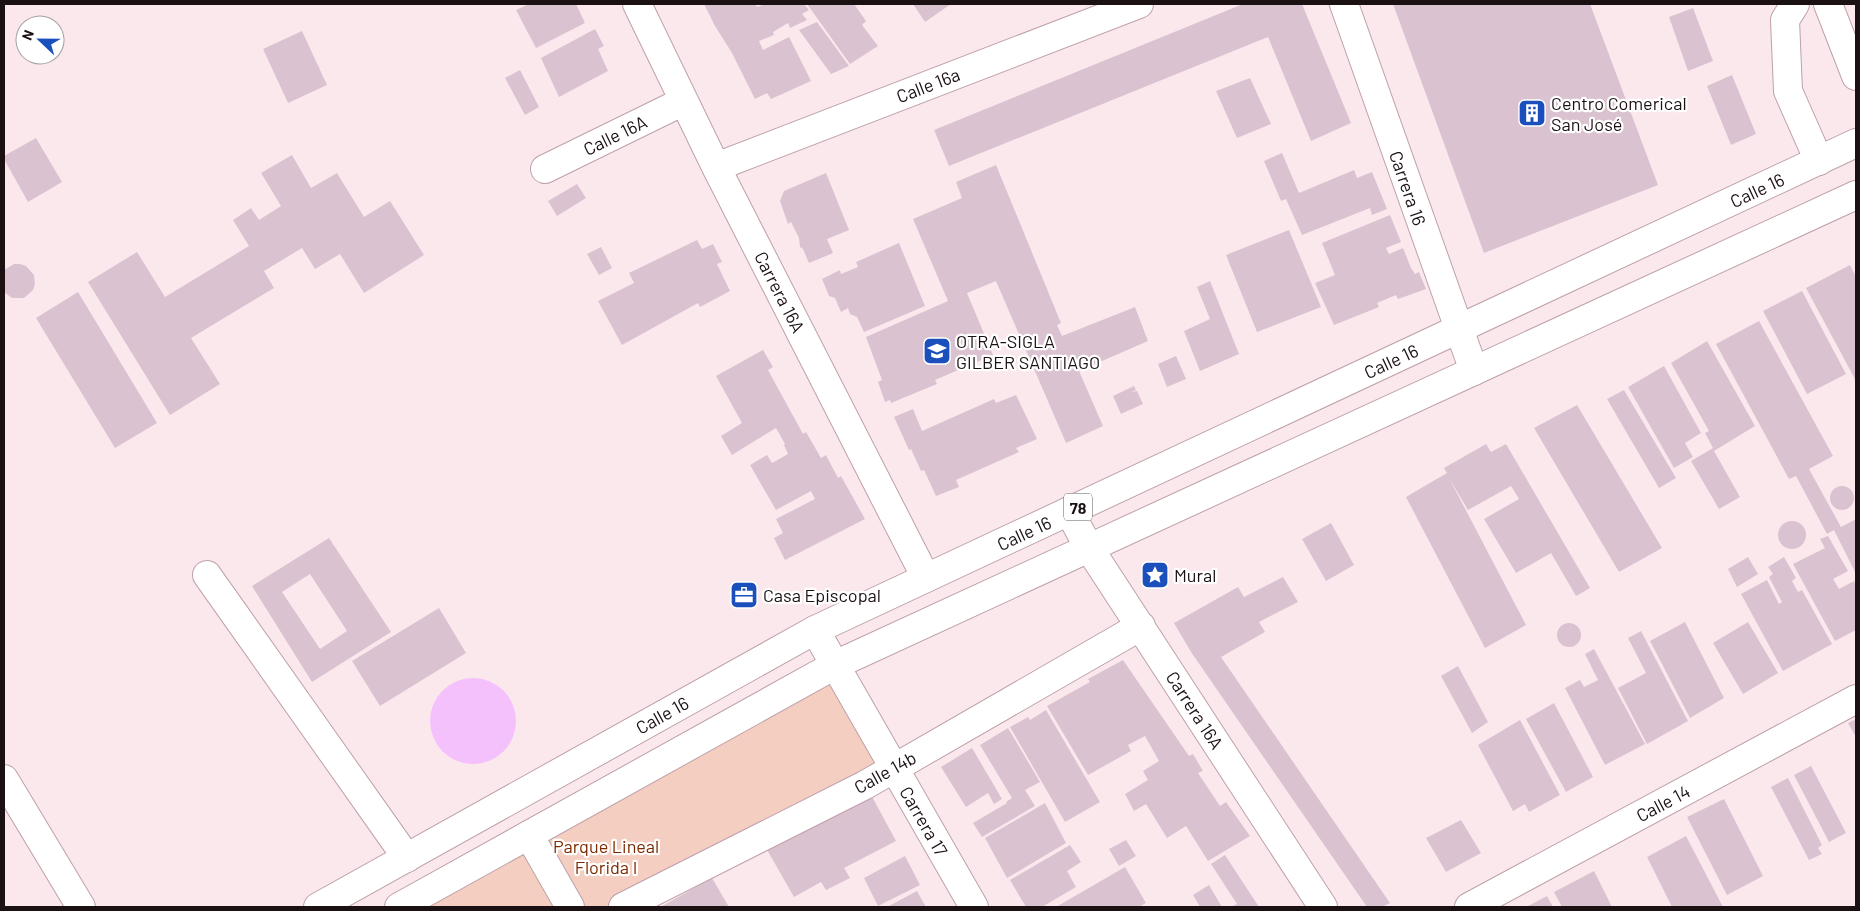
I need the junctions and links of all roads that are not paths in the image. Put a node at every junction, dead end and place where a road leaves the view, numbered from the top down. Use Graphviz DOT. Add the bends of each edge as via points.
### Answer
graph roads {
  1 [pos="637,4"];
  2 [pos="1139,4"];
  3 [pos="1344,4"];
  4 [pos="1795,4"];
  5 [pos="1828,4"];
  6 [pos="1856,76"];
  7 [pos="684,101"];
  8 [pos="1856,143"];
  9 [pos="1819,161"];
  10 [pos="716,167"];
  11 [pos="545,169"];
  12 [pos="1856,195"];
  13 [pos="1458,330"];
  14 [pos="1474,371"];
  15 [pos="1069,512"];
  16 [pos="1089,548"];
  17 [pos="207,575"];
  18 [pos="926,578"];
  19 [pos="1141,626"];
  20 [pos="815,630"];
  21 [pos="835,665"];
  22 [pos="1856,700"];
  23 [pos="894,768"];
  24 [pos="4,779"];
  25 [pos="529,836"];
  26 [pos="407,858"];
  27 [pos="80,907"];
  28 [pos="318,907"];
  29 [pos="398,907"];
  30 [pos="570,907"];
  31 [pos="623,907"];
  32 [pos="974,907"];
  33 [pos="1323,907"];
  34 [pos="1469,907"];
  1 -- 7 [label="main road, Carrera 16A"];
  2 -- 10 [label="main road, Calle 16a"];
  3 -- 13 [label="main road, Carrera 16"];
  4 -- 9 [label="main road" via="1785,20 1788,91"];
  5 -- 6 [label="main road"];
  7 -- 10 [label="main road, Carrera 16A"];
  7 -- 11 [label="main road, Calle 16A"];
  8 -- 9 [label="main road, Calle 16 / 78"];
  9 -- 13 [label="main road, Calle 16 / 78"];
  10 -- 18 [label="main road, Carrera 16A"];
  12 -- 14 [label="main road, 78"];
  13 -- 14 [label="main road, Carrera 16"];
  13 -- 15 [label="main road, Calle 16 / 78"];
  14 -- 16 [label="main road, 78"];
  15 -- 16 [label="main road, Carrera 16A"];
  15 -- 18 [label="main road, Calle 16 / 78"];
  16 -- 19 [label="main road, Carrera 16A"];
  16 -- 21 [label="main road, 78"];
  17 -- 26 [label="main road"];
  18 -- 20 [label="main road, Calle 16 / 78"];
  19 -- 23 [label="main road, Calle 14b"];
  19 -- 33 [label="main road, Carrera 16A"];
  20 -- 21 [label="main road, Carrera 17"];
  20 -- 26 [label="main road, Calle 16 / 78"];
  21 -- 23 [label="main road, Carrera 17"];
  21 -- 25 [label="main road, 78"];
  22 -- 34 [label="main road, Calle 14"];
  23 -- 31 [label="main road, Calle 14b"];
  23 -- 32 [label="main road, Carrera 17"];
  24 -- 27 [label="main road"];
  25 -- 29 [label="main road, 78"];
  25 -- 30 [label="main road"];
  26 -- 28 [label="main road, Calle 16 / 78"];
}
